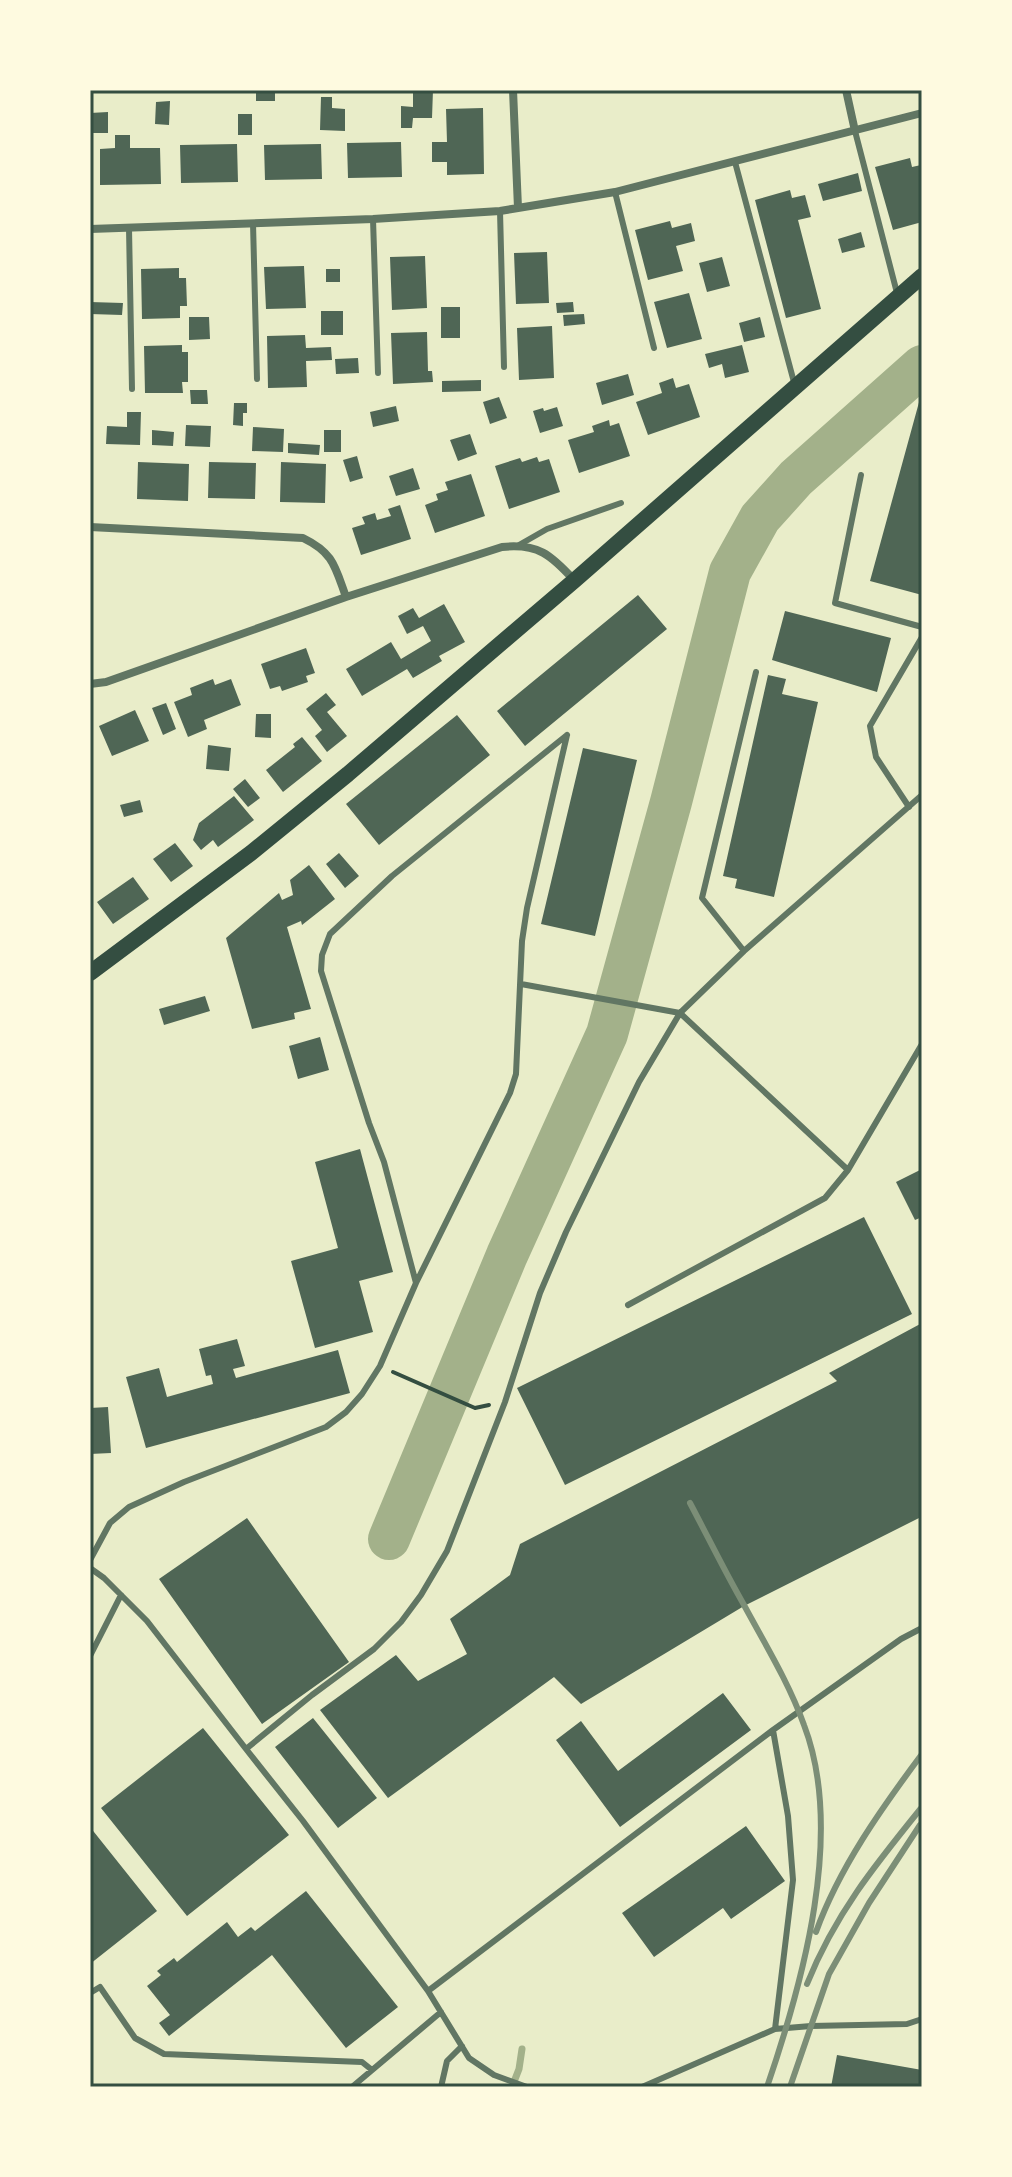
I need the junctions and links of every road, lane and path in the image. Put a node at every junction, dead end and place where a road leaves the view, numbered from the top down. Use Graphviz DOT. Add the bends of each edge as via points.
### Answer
graph roads {
  1 [pos="513,90"];
  2 [pos="846,90"];
  3 [pos="922,113"];
  4 [pos="855,131"];
  5 [pos="735,162"];
  6 [pos="615,192"];
  7 [pos="518,208"];
  8 [pos="500,211"];
  9 [pos="373,219"];
  10 [pos="253,223"];
  11 [pos="129,228"];
  12 [pos="90,229"];
  13 [pos="922,276"];
  14 [pos="898,297"];
  15 [pos="654,348"];
  16 [pos="504,367"];
  17 [pos="378,373"];
  18 [pos="257,379"];
  19 [pos="795,386"];
  20 [pos="132,389"];
  21 [pos="861,475"];
  22 [pos="621,503"];
  23 [pos="90,527"];
  24 [pos="519,545"];
  25 [pos="575,580"];
  26 [pos="346,597"];
  27 [pos="922,627"];
  28 [pos="922,637"];
  29 [pos="756,672"];
  30 [pos="90,684"];
  31 [pos="922,795"];
  32 [pos="909,807"];
  33 [pos="744,951"];
  34 [pos="90,973"];
  35 [pos="521,984"];
  36 [pos="680,1013"];
  37 [pos="922,1044"];
  38 [pos="848,1170"];
  39 [pos="416,1283"];
  40 [pos="628,1305"];
  41 [pos="407,1378"];
  42 [pos="475,1408"];
  43 [pos="90,1560"];
  44 [pos="90,1568"];
  45 [pos="121,1595"];
  46 [pos="922,1628"];
  47 [pos="90,1656"];
  48 [pos="773,1730"];
  49 [pos="246,1749"];
  50 [pos="428,1991"];
  51 [pos="90,1993"];
  52 [pos="441,2012"];
  53 [pos="922,2019"];
  54 [pos="775,2029"];
  55 [pos="462,2046"];
  56 [pos="372,2070"];
  57 [pos="352,2087"];
  58 [pos="441,2087"];
  59 [pos="527,2087"];
  60 [pos="642,2087"];
  1 -- 7 [label="street"];
  2 -- 4 [label="street"];
  3 -- 4 [label="street"];
  4 -- 5 [label="street"];
  4 -- 14 [label="lane"];
  5 -- 6 [label="street"];
  5 -- 19 [label="lane"];
  6 -- 7 [label="street"];
  6 -- 15 [label="lane"];
  7 -- 8 [label="street"];
  8 -- 9 [label="street"];
  8 -- 16 [label="lane"];
  9 -- 10 [label="street"];
  9 -- 17 [label="lane"];
  10 -- 11 [label="street"];
  10 -- 18 [label="lane"];
  11 -- 12 [label="street"];
  11 -- 20 [label="lane"];
  13 -- 14 [label="main road"];
  14 -- 19 [label="main road"];
  19 -- 25 [label="main road"];
  21 -- 27 [label="lane" via="835,603"];
  22 -- 24 [label="lane" via="547,529"];
  23 -- 26 [label="street" via="303,538 332,559"];
  24 -- 25 [label="street" via="554,558"];
  24 -- 26 [label="street"];
  25 -- 34 [label="main road" via="263,843"];
  26 -- 30 [label="street"];
  28 -- 32 [label="lane" via="870,726 876,757"];
  29 -- 33 [label="lane" via="702,898"];
  31 -- 32 [label="lane"];
  32 -- 33 [label="lane"];
  33 -- 36 [label="lane"];
  35 -- 36 [label="lane"];
  35 -- 39 [label="lane" via="518,1056 510,1093"];
  35 -- 39 [label="lane" via="527,908 567,735 392,876 330,934 322,955 321,971 384,1162"];
  36 -- 38 [label="lane"];
  36 -- 49 [label="lane" via="639,1082 566,1232 447,1551 401,1622 374,1649"];
  37 -- 38 [label="lane"];
  38 -- 40 [label="lane" via="825,1198"];
  39 -- 43 [label="lane" via="380,1366 346,1412 326,1427 129,1507 110,1523"];
  41 -- 42 [label="path"];
  44 -- 45 [label="lane"];
  45 -- 47 [label="lane"];
  45 -- 49 [label="lane"];
  46 -- 48 [label="lane"];
  48 -- 50 [label="lane"];
  48 -- 54 [label="lane" via="793,1880"];
  49 -- 50 [label="lane"];
  50 -- 52 [label="lane"];
  51 -- 56 [label="lane" via="100,1987 135,2038 164,2054 362,2062"];
  52 -- 55 [label="lane"];
  52 -- 56 [label="lane"];
  53 -- 54 [label="lane"];
  54 -- 60 [label="lane"];
  55 -- 58 [label="lane" via="447,2061"];
  55 -- 59 [label="lane" via="469,2058 494,2075"];
  56 -- 57 [label="lane"];
}
